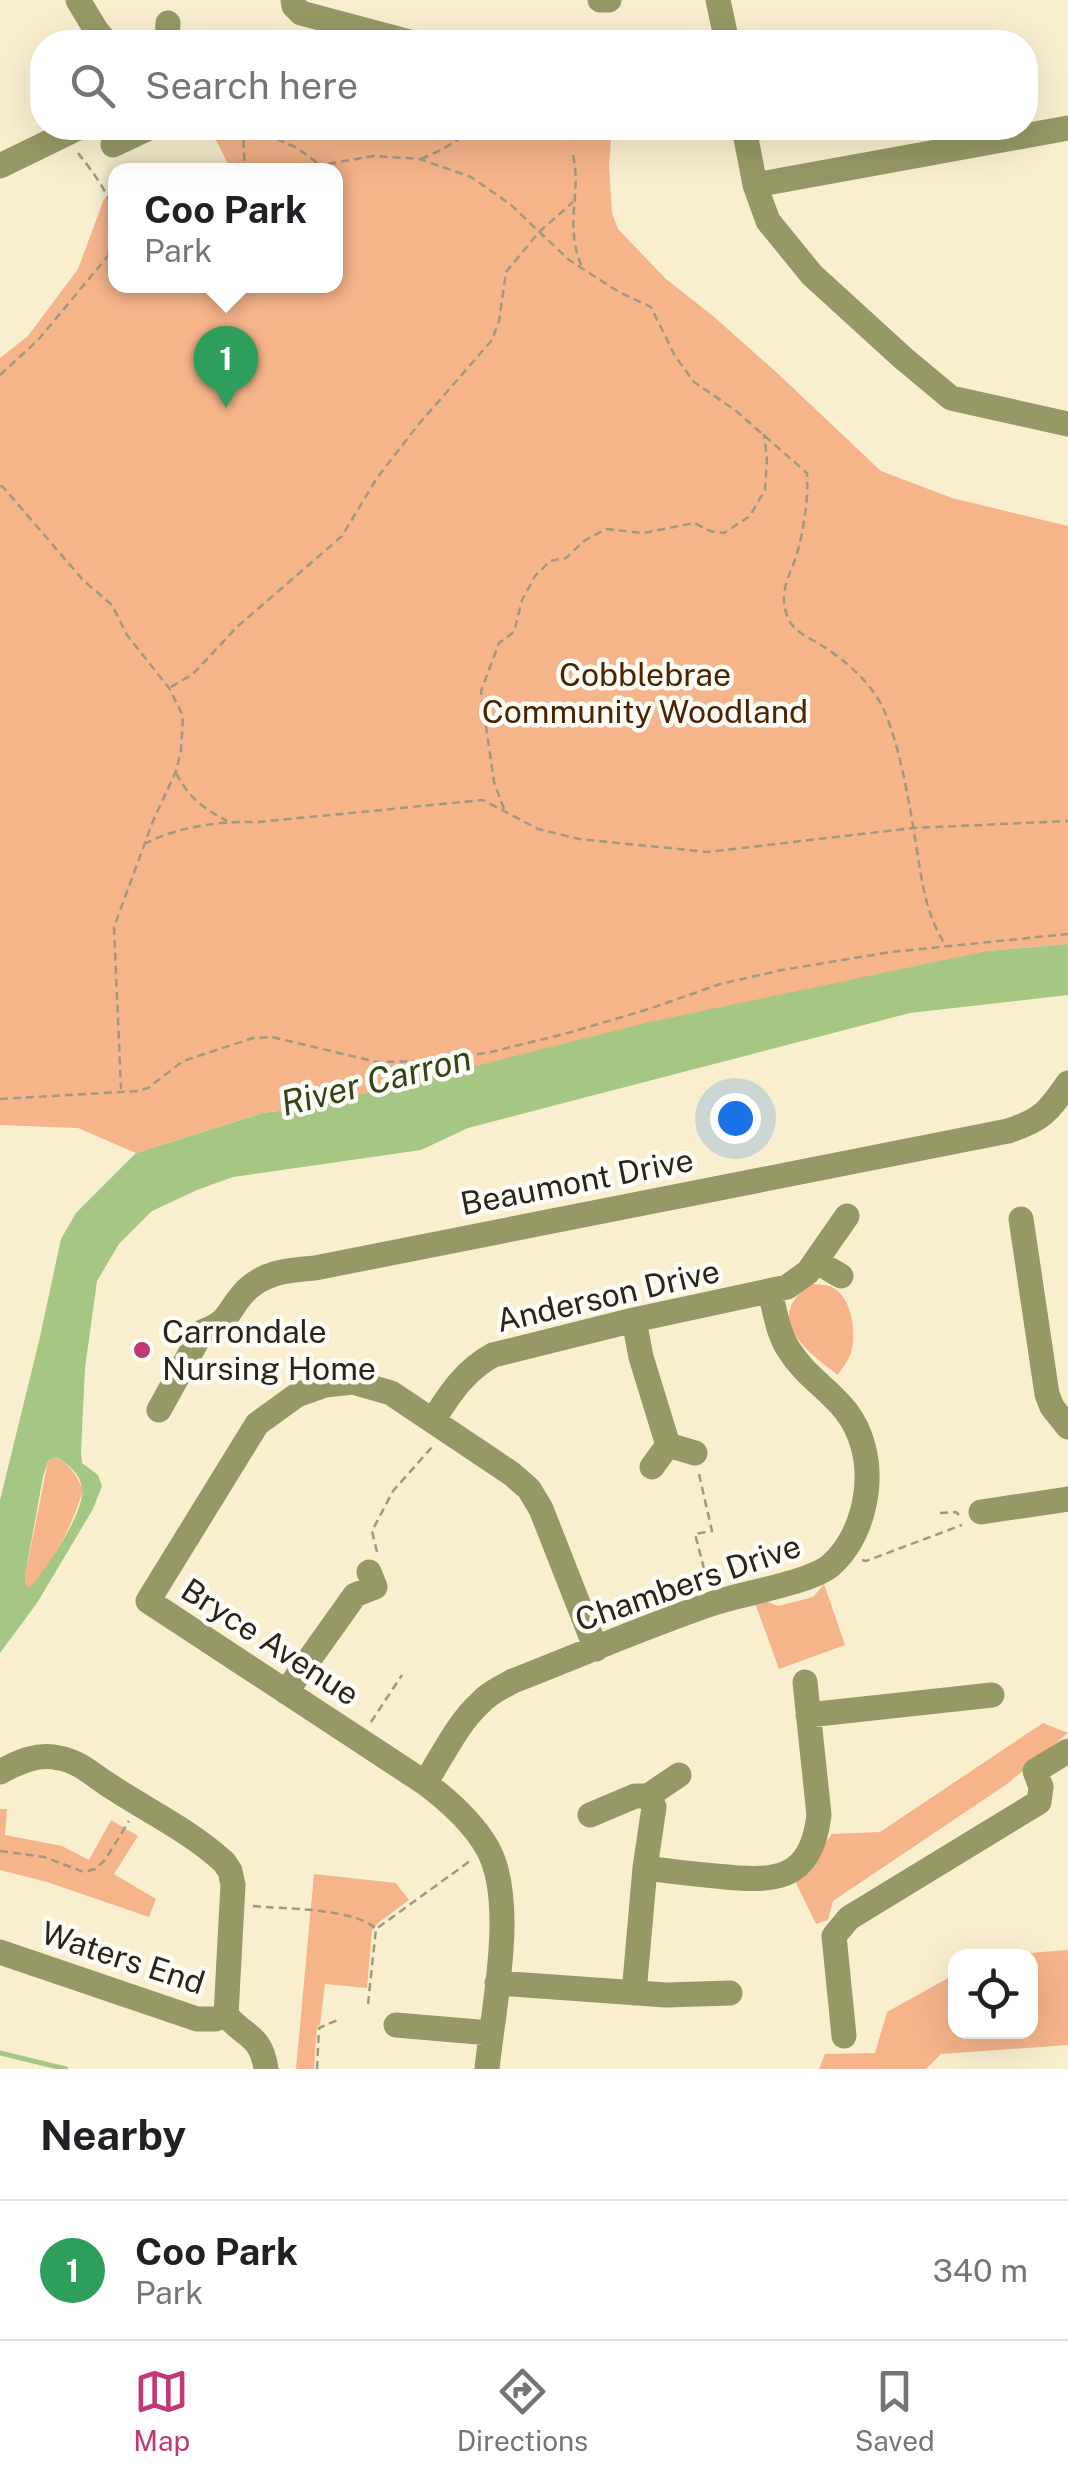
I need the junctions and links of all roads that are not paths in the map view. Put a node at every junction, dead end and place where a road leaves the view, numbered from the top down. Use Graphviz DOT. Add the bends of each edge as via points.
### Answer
graph roads {
  1 [pos="78,0"];
  2 [pos="293,0"];
  3 [pos="600,0"];
  4 [pos="609,0"];
  5 [pos="718,0"];
  6 [pos="96,30"];
  7 [pos="365,30"];
  8 [pos="724,30"];
  9 [pos="1068,128"];
  10 [pos="1038,133"];
  11 [pos="53,140"];
  12 [pos="122,140"];
  13 [pos="746,140"];
  14 [pos="1002,140"];
  15 [pos="113,144"];
  16 [pos="0,166"];
  17 [pos="755,185"];
  18 [pos="1068,424"];
  19 [pos="1068,1083"];
  20 [pos="847,1216"];
  21 [pos="1021,1219"];
  22 [pos="817,1262"];
  23 [pos="841,1276"];
  24 [pos="770,1292"];
  25 [pos="634,1320"];
  26 [pos="159,1410"];
  27 [pos="1066,1419"];
  28 [pos="440,1425"];
  29 [pos="668,1446"];
  30 [pos="695,1453"];
  31 [pos="652,1468"];
  32 [pos="1068,1498"];
  33 [pos="972,1518"];
  34 [pos="369,1572"];
  35 [pos="596,1649"];
  36 [pos="804,1682"];
  37 [pos="286,1692"];
  38 [pos="992,1695"];
  39 [pos="808,1715"];
  40 [pos="1068,1752"];
  41 [pos="0,1772"];
  42 [pos="679,1774"];
  43 [pos="425,1783"];
  44 [pos="648,1796"];
  45 [pos="590,1815"];
  46 [pos="646,1868"];
  47 [pos="0,1952"];
  48 [pos="497,1983"];
  49 [pos="730,1993"];
  50 [pos="634,1994"];
  51 [pos="226,2015"];
  52 [pos="396,2025"];
  53 [pos="490,2033"];
  54 [pos="844,2036"];
  55 [pos="266,2069"];
  56 [pos="487,2069"];
  1 -- 6 [label="street"];
  2 -- 7 [label="street" via="301,13"];
  3 -- 4 [label="street"];
  5 -- 8 [label="street"];
  9 -- 10 [label="street"];
  11 -- 16 [label="street"];
  12 -- 15 [label="street"];
  13 -- 17 [label="street"];
  14 -- 17 [label="street"];
  17 -- 18 [label="street" via="768,222 812,275 952,398"];
  19 -- 26 [label="street, Beaumont Drive" via="1049,1110 1008,1131 357,1247 315,1268 282,1270 243,1292 222,1324 202,1332"];
  20 -- 22 [label="street, Anderson Drive"];
  21 -- 27 [label="street" via="1046,1394"];
  22 -- 23 [label="street"];
  22 -- 24 [label="street, Anderson Drive"];
  24 -- 25 [label="street, Anderson Drive"];
  24 -- 35 [label="street, Chambers Drive" via="788,1349 841,1402 864,1447 866,1492 852,1539 814,1576 712,1603"];
  25 -- 28 [label="street, Anderson Drive" via="493,1355 460,1379"];
  25 -- 29 [label="street"];
  28 -- 35 [label="street, Bryce Avenue" via="528,1490"];
  28 -- 37 [label="street, Bryce Avenue" via="391,1393 353,1382 297,1395 257,1424 148,1601"];
  29 -- 30 [label="street"];
  29 -- 31 [label="street"];
  32 -- 33 [label="street"];
  34 -- 37 [label="street" via="375,1587 355,1594"];
  35 -- 43 [label="street, Chambers Drive" via="514,1681 479,1703"];
  36 -- 39 [label="street"];
  37 -- 43 [label="street, Bryce Avenue"];
  38 -- 39 [label="street" via="954,1688"];
  39 -- 46 [label="street" via="819,1815 803,1860 762,1880"];
  40 -- 54 [label="street" via="1035,1772 1040,1802 849,1918 834,1936"];
  41 -- 51 [label="street" via="20,1761 59,1758 96,1774 224,1862 233,1885"];
  42 -- 44 [label="street"];
  43 -- 48 [label="street, Bryce Avenue" via="448,1801 496,1868 503,1920"];
  44 -- 45 [label="street"];
  44 -- 46 [label="street" via="654,1807"];
  46 -- 50 [label="street"];
  47 -- 51 [label="street, Waters End" via="197,2018"];
  48 -- 50 [label="street"];
  48 -- 53 [label="street, Bryce Avenue"];
  49 -- 50 [label="street" via="698,1984"];
  51 -- 55 [label="street" via="259,2044"];
  52 -- 53 [label="street"];
  53 -- 56 [label="street, Bryce Avenue"];
}
